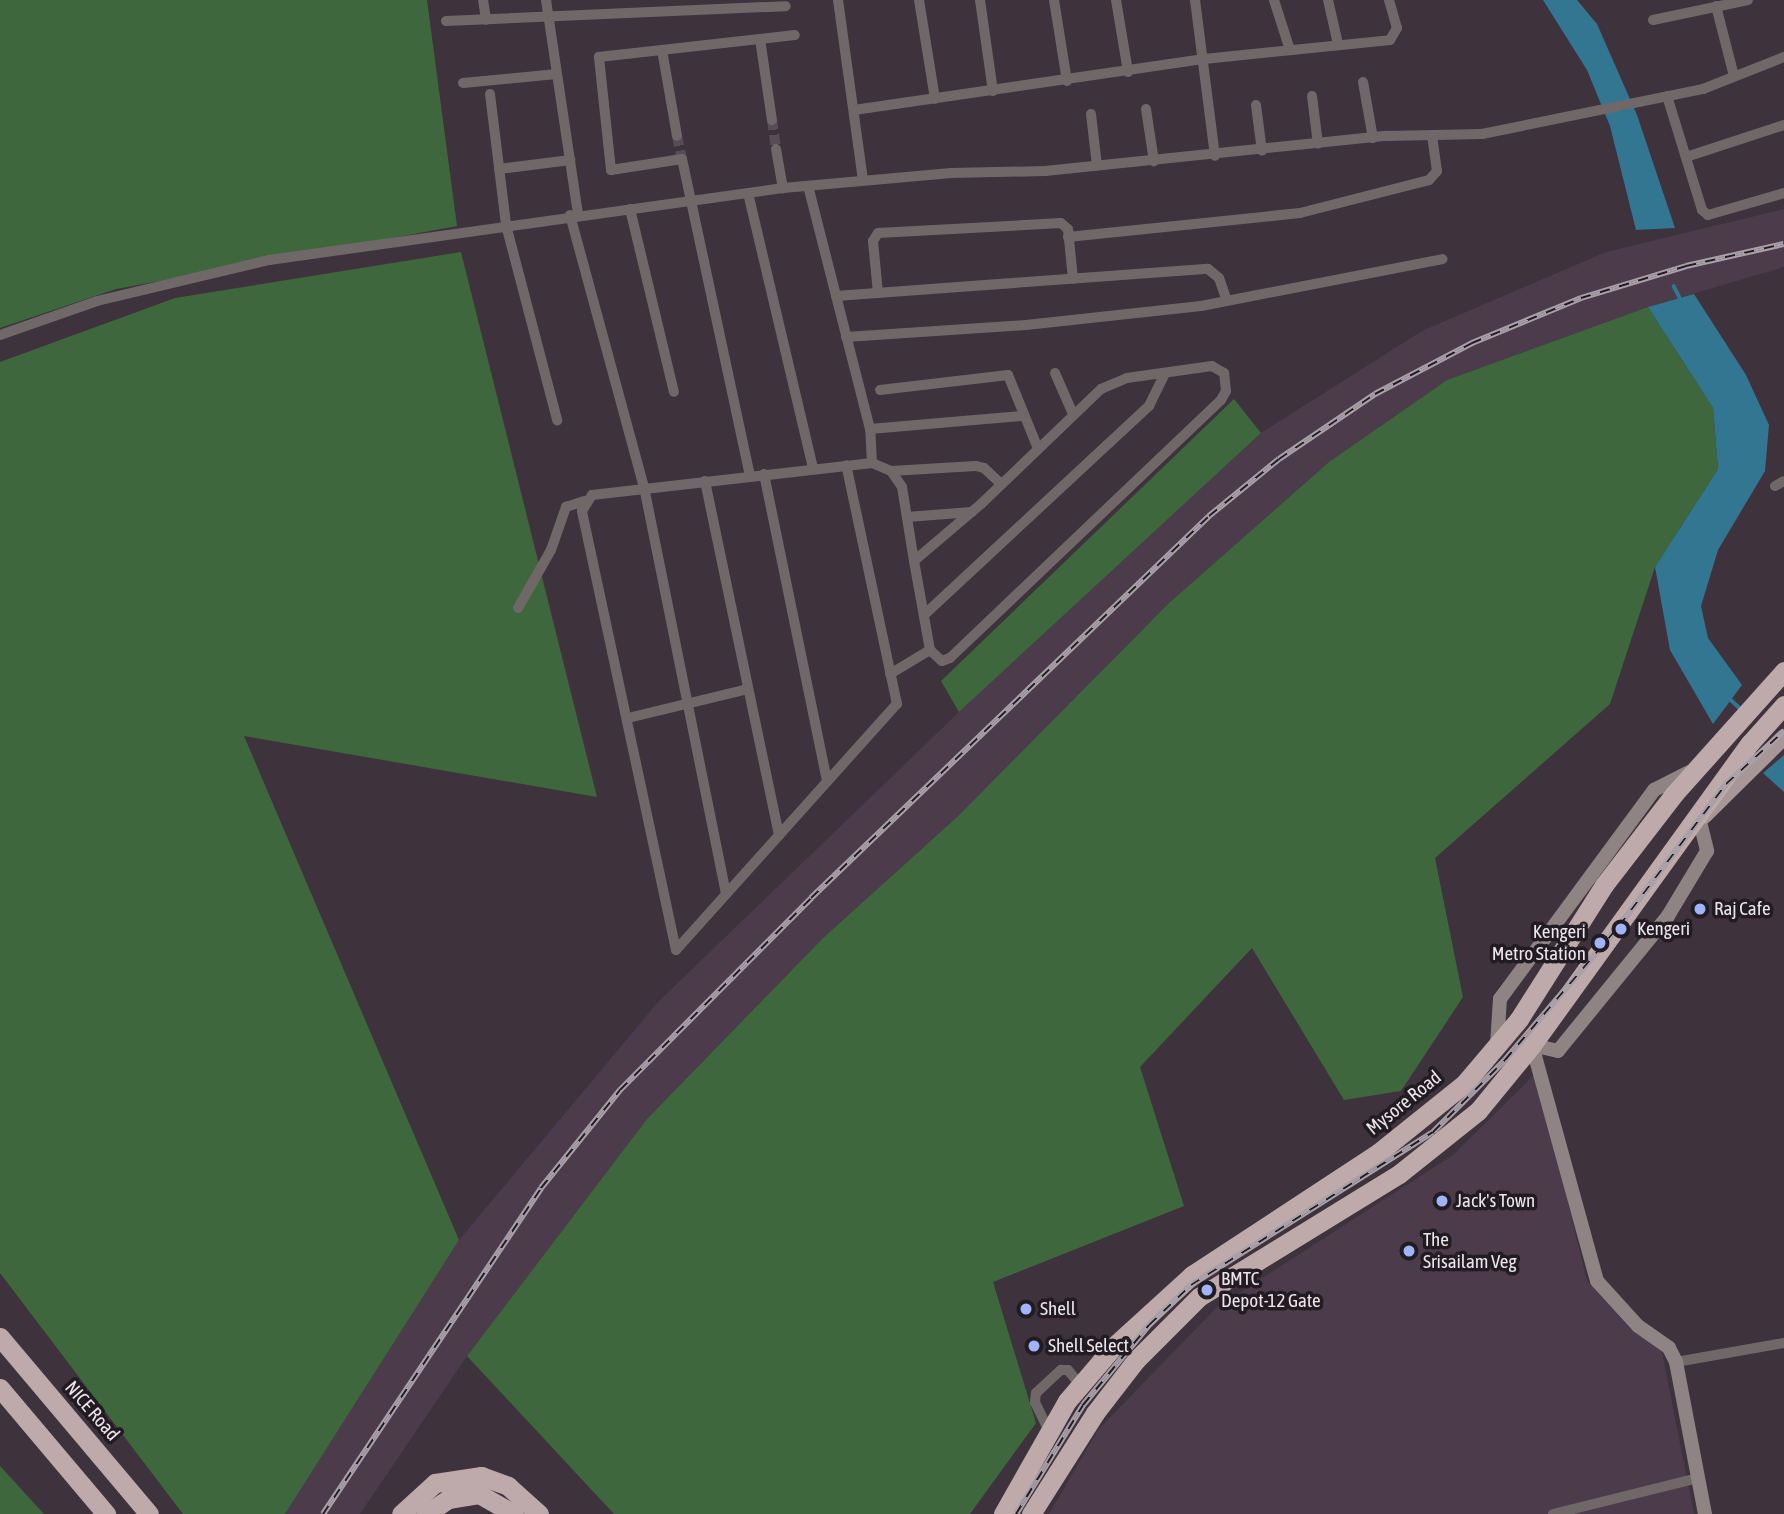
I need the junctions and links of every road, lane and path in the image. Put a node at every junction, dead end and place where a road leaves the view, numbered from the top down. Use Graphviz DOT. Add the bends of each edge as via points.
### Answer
graph roads {
  1 [pos="483,0"];
  2 [pos="546,0"];
  3 [pos="838,0"];
  4 [pos="919,0"];
  5 [pos="980,0"];
  6 [pos="1054,0"];
  7 [pos="1116,0"];
  8 [pos="1195,0"];
  9 [pos="1274,0"];
  10 [pos="1328,0"];
  11 [pos="1389,0"];
  12 [pos="1748,0"];
  13 [pos="786,6"];
  14 [pos="1717,6"];
  15 [pos="548,16"];
  16 [pos="486,20"];
  17 [pos="1653,20"];
  18 [pos="446,22"];
  19 [pos="795,36"];
  20 [pos="760,39"];
  21 [pos="1338,44"];
  22 [pos="662,50"];
  23 [pos="1290,50"];
  24 [pos="1784,57"];
  25 [pos="1204,59"];
  26 [pos="1128,72"];
  27 [pos="557,74"];
  28 [pos="1734,76"];
  29 [pos="1067,81"];
  30 [pos="1363,82"];
  31 [pos="463,83"];
  32 [pos="993,91"];
  33 [pos="490,94"];
  34 [pos="1312,96"];
  35 [pos="1667,96"];
  36 [pos="935,99"];
  37 [pos="1256,104"];
  38 [pos="1146,109"];
  39 [pos="854,110"];
  40 [pos="1091,114"];
  41 [pos="772,120"];
  42 [pos="1784,125"];
  43 [pos="1432,135"];
  44 [pos="677,136"];
  45 [pos="1373,138"];
  46 [pos="1318,144"];
  47 [pos="776,149"];
  48 [pos="1262,150"];
  49 [pos="1215,156"];
  50 [pos="1686,157"];
  51 [pos="570,160"];
  52 [pos="1154,161"];
  53 [pos="1097,166"];
  54 [pos="499,169"];
  55 [pos="863,180"];
  56 [pos="808,186"];
  57 [pos="783,188"];
  58 [pos="1784,193"];
  59 [pos="748,194"];
  60 [pos="691,200"];
  61 [pos="630,209"];
  62 [pos="574,215"];
  63 [pos="506,225"];
  64 [pos="1068,237"];
  65 [pos="1442,259"];
  66 [pos="1073,279"];
  67 [pos="878,293"];
  68 [pos="836,296"];
  69 [pos="1227,301"];
  70 [pos="0,335"];
  71 [pos="846,337"];
  72 [pos="1055,373"];
  73 [pos="1165,373"];
  74 [pos="880,390"];
  75 [pos="674,392"];
  76 [pos="1073,414"];
  77 [pos="1022,416"];
  78 [pos="556,420"];
  79 [pos="870,429"];
  80 [pos="1037,446"];
  81 [pos="872,463"];
  82 [pos="846,465"];
  83 [pos="813,468"];
  84 [pos="891,471"];
  85 [pos="764,474"];
  86 [pos="750,475"];
  87 [pos="705,481"];
  88 [pos="1001,484"];
  89 [pos="644,487"];
  90 [pos="584,501"];
  91 [pos="972,512"];
  92 [pos="907,517"];
  93 [pos="914,561"];
  94 [pos="518,608"];
  95 [pos="924,615"];
  96 [pos="930,650"];
  97 [pos="1784,671"];
  98 [pos="890,674"];
  99 [pos="748,689"];
  100 [pos="688,703"];
  101 [pos="1784,705"];
  102 [pos="628,718"];
  103 [pos="1784,737"];
  104 [pos="1777,749"];
  105 [pos="827,782"];
  106 [pos="1699,818"];
  107 [pos="779,835"];
  108 [pos="726,894"];
  109 [pos="1532,1045"];
  110 [pos="0,1337"];
  111 [pos="1784,1343"];
  112 [pos="1676,1362"];
  113 [pos="1080,1385"];
  114 [pos="0,1388"];
  115 [pos="1067,1401"];
  116 [pos="1085,1426"];
  117 [pos="1049,1431"];
  118 [pos="1699,1478"];
  119 [pos="106,1514"];
  120 [pos="149,1514"];
  121 [pos="401,1514"];
  122 [pos="426,1514"];
  123 [pos="514,1514"];
  124 [pos="539,1514"];
  125 [pos="1003,1514"];
  126 [pos="1031,1514"];
  127 [pos="1553,1514"];
  128 [pos="1705,1514"];
  1 -- 16 [label="street"];
  2 -- 15 [label="street"];
  3 -- 39 [label="street"];
  4 -- 36 [label="street"];
  5 -- 32 [label="street"];
  6 -- 29 [label="street"];
  7 -- 26 [label="street"];
  8 -- 25 [label="street"];
  9 -- 23 [label="street"];
  10 -- 21 [label="street"];
  11 -- 21 [label="street" via="1396,35 1390,40"];
  12 -- 14 [label="street"];
  13 -- 15 [label="street"];
  14 -- 17 [label="street"];
  14 -- 28 [label="street"];
  15 -- 16 [label="street"];
  15 -- 27 [label="street"];
  16 -- 18 [label="street"];
  19 -- 20 [label="street"];
  20 -- 22 [label="street"];
  20 -- 41 [label="street"];
  21 -- 23 [label="street"];
  22 -- 44 [label="street"];
  22 -- 60 [label="street" via="599,57 611,170 682,159"];
  23 -- 25 [label="street"];
  24 -- 28 [label="street"];
  25 -- 26 [label="street"];
  25 -- 49 [label="street"];
  26 -- 29 [label="street"];
  27 -- 31 [label="street"];
  27 -- 51 [label="street"];
  28 -- 35 [label="street"];
  29 -- 32 [label="street"];
  30 -- 45 [label="street"];
  32 -- 36 [label="street"];
  33 -- 54 [label="street"];
  34 -- 46 [label="street"];
  35 -- 43 [label="street" via="1494,132"];
  35 -- 50 [label="street"];
  36 -- 39 [label="street"];
  37 -- 48 [label="street"];
  38 -- 52 [label="street"];
  39 -- 55 [label="street"];
  40 -- 53 [label="street"];
  42 -- 50 [label="street"];
  43 -- 45 [label="street"];
  43 -- 64 [label="street" via="1437,171 1429,180 1300,213"];
  45 -- 46 [label="street"];
  46 -- 48 [label="street"];
  47 -- 57 [label="street"];
  48 -- 49 [label="street"];
  49 -- 52 [label="street"];
  50 -- 58 [label="street" via="1708,215"];
  51 -- 54 [label="street"];
  51 -- 62 [label="street"];
  52 -- 53 [label="street"];
  53 -- 55 [label="street"];
  54 -- 63 [label="street"];
  55 -- 56 [label="street"];
  56 -- 57 [label="street"];
  56 -- 68 [label="street"];
  57 -- 59 [label="street"];
  59 -- 60 [label="street"];
  59 -- 83 [label="street"];
  60 -- 61 [label="street"];
  60 -- 86 [label="street"];
  61 -- 62 [label="street"];
  61 -- 75 [label="street"];
  62 -- 63 [label="street"];
  62 -- 89 [label="street"];
  63 -- 70 [label="street" via="269,260 97,301"];
  63 -- 78 [label="street"];
  64 -- 66 [label="street"];
  64 -- 67 [label="street" via="1061,223 878,233 873,241"];
  65 -- 69 [label="street"];
  66 -- 67 [label="street"];
  66 -- 69 [label="street" via="1208,269 1219,278"];
  67 -- 68 [label="street"];
  68 -- 71 [label="street"];
  69 -- 71 [label="street" via="1026,326"];
  71 -- 79 [label="street"];
  72 -- 76 [label="street"];
  73 -- 76 [label="street" via="1113,382"];
  73 -- 95 [label="street" via="1149,407"];
  73 -- 96 [label="street" via="1220,368 1226,391 950,658 942,661"];
  74 -- 77 [label="street" via="1008,375"];
  76 -- 80 [label="street"];
  77 -- 79 [label="street"];
  77 -- 80 [label="street"];
  79 -- 81 [label="street"];
  80 -- 88 [label="street"];
  81 -- 82 [label="street"];
  81 -- 84 [label="street"];
  82 -- 83 [label="street"];
  82 -- 98 [label="street"];
  83 -- 85 [label="street"];
  84 -- 88 [label="street" via="976,466 991,472"];
  84 -- 92 [label="street" via="902,487"];
  85 -- 86 [label="street"];
  85 -- 105 [label="street"];
  86 -- 87 [label="street"];
  87 -- 89 [label="street"];
  87 -- 99 [label="street"];
  88 -- 91 [label="street"];
  89 -- 90 [label="street" via="592,495"];
  89 -- 100 [label="street"];
  90 -- 94 [label="street" via="566,507 551,550"];
  90 -- 102 [label="street" via="582,511"];
  91 -- 92 [label="street"];
  91 -- 93 [label="street"];
  92 -- 93 [label="street"];
  93 -- 95 [label="street"];
  95 -- 96 [label="street"];
  96 -- 98 [label="street"];
  97 -- 113 [label="highway, Mysore Road" via="1693,770 1604,885 1519,1019 1465,1083 1378,1153 1192,1275 1114,1346"];
  98 -- 105 [label="street" via="897,704"];
  99 -- 100 [label="street"];
  99 -- 107 [label="street"];
  100 -- 102 [label="street"];
  100 -- 108 [label="street"];
  101 -- 106 [label="highway" via="1750,743"];
  102 -- 108 [label="street" via="676,950"];
  103 -- 104 [label="main road"];
  104 -- 106 [label="main road"];
  105 -- 107 [label="street"];
  106 -- 109 [label="highway"];
  106 -- 109 [label="street" via="1707,850 1668,916 1558,1051"];
  107 -- 108 [label="street"];
  109 -- 112 [label="street" via="1597,1281 1638,1326 1669,1348"];
  109 -- 116 [label="highway" via="1478,1111 1444,1142 1399,1174 1214,1284 1136,1360"];
  110 -- 120 [label="highway, NICE Road"];
  111 -- 112 [label="street"];
  112 -- 118 [label="street"];
  113 -- 115 [label="highway, Mysore Road"];
  113 -- 117 [label="street" via="1068,1370 1061,1370 1035,1393"];
  114 -- 119 [label="highway"];
  115 -- 116 [label="highway"];
  115 -- 117 [label="highway, Mysore Road"];
  116 -- 126 [label="highway"];
  117 -- 125 [label="highway, Mysore Road"];
  118 -- 127 [label="street"];
  118 -- 128 [label="street"];
  121 -- 124 [label="highway" via="435,1483 481,1476 509,1486"];
  122 -- 123 [label="highway" via="448,1499 479,1494"];
}
